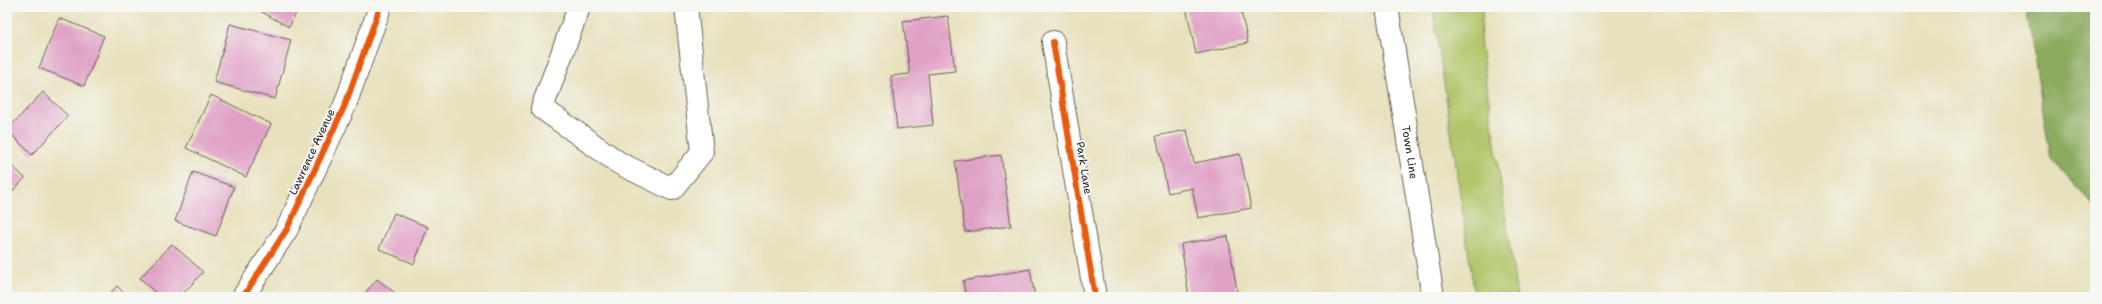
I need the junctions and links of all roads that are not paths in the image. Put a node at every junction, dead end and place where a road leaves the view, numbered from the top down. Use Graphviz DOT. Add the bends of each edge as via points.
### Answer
graph roads {
  1 [pos="380,7"];
  2 [pos="579,7"];
  3 [pos="686,7"];
  4 [pos="1387,7"];
  5 [pos="1053,42"];
  6 [pos="243,297"];
  7 [pos="1095,297"];
  8 [pos="1433,297"];
  1 -- 6 [label="street, Lawrence Avenue" via="345,105 290,222"];
  2 -- 3 [label="street" via="542,108 619,163 672,189 702,152"];
  4 -- 8 [label="street, Town Line"];
  5 -- 7 [label="street, Park Lane"];
}
